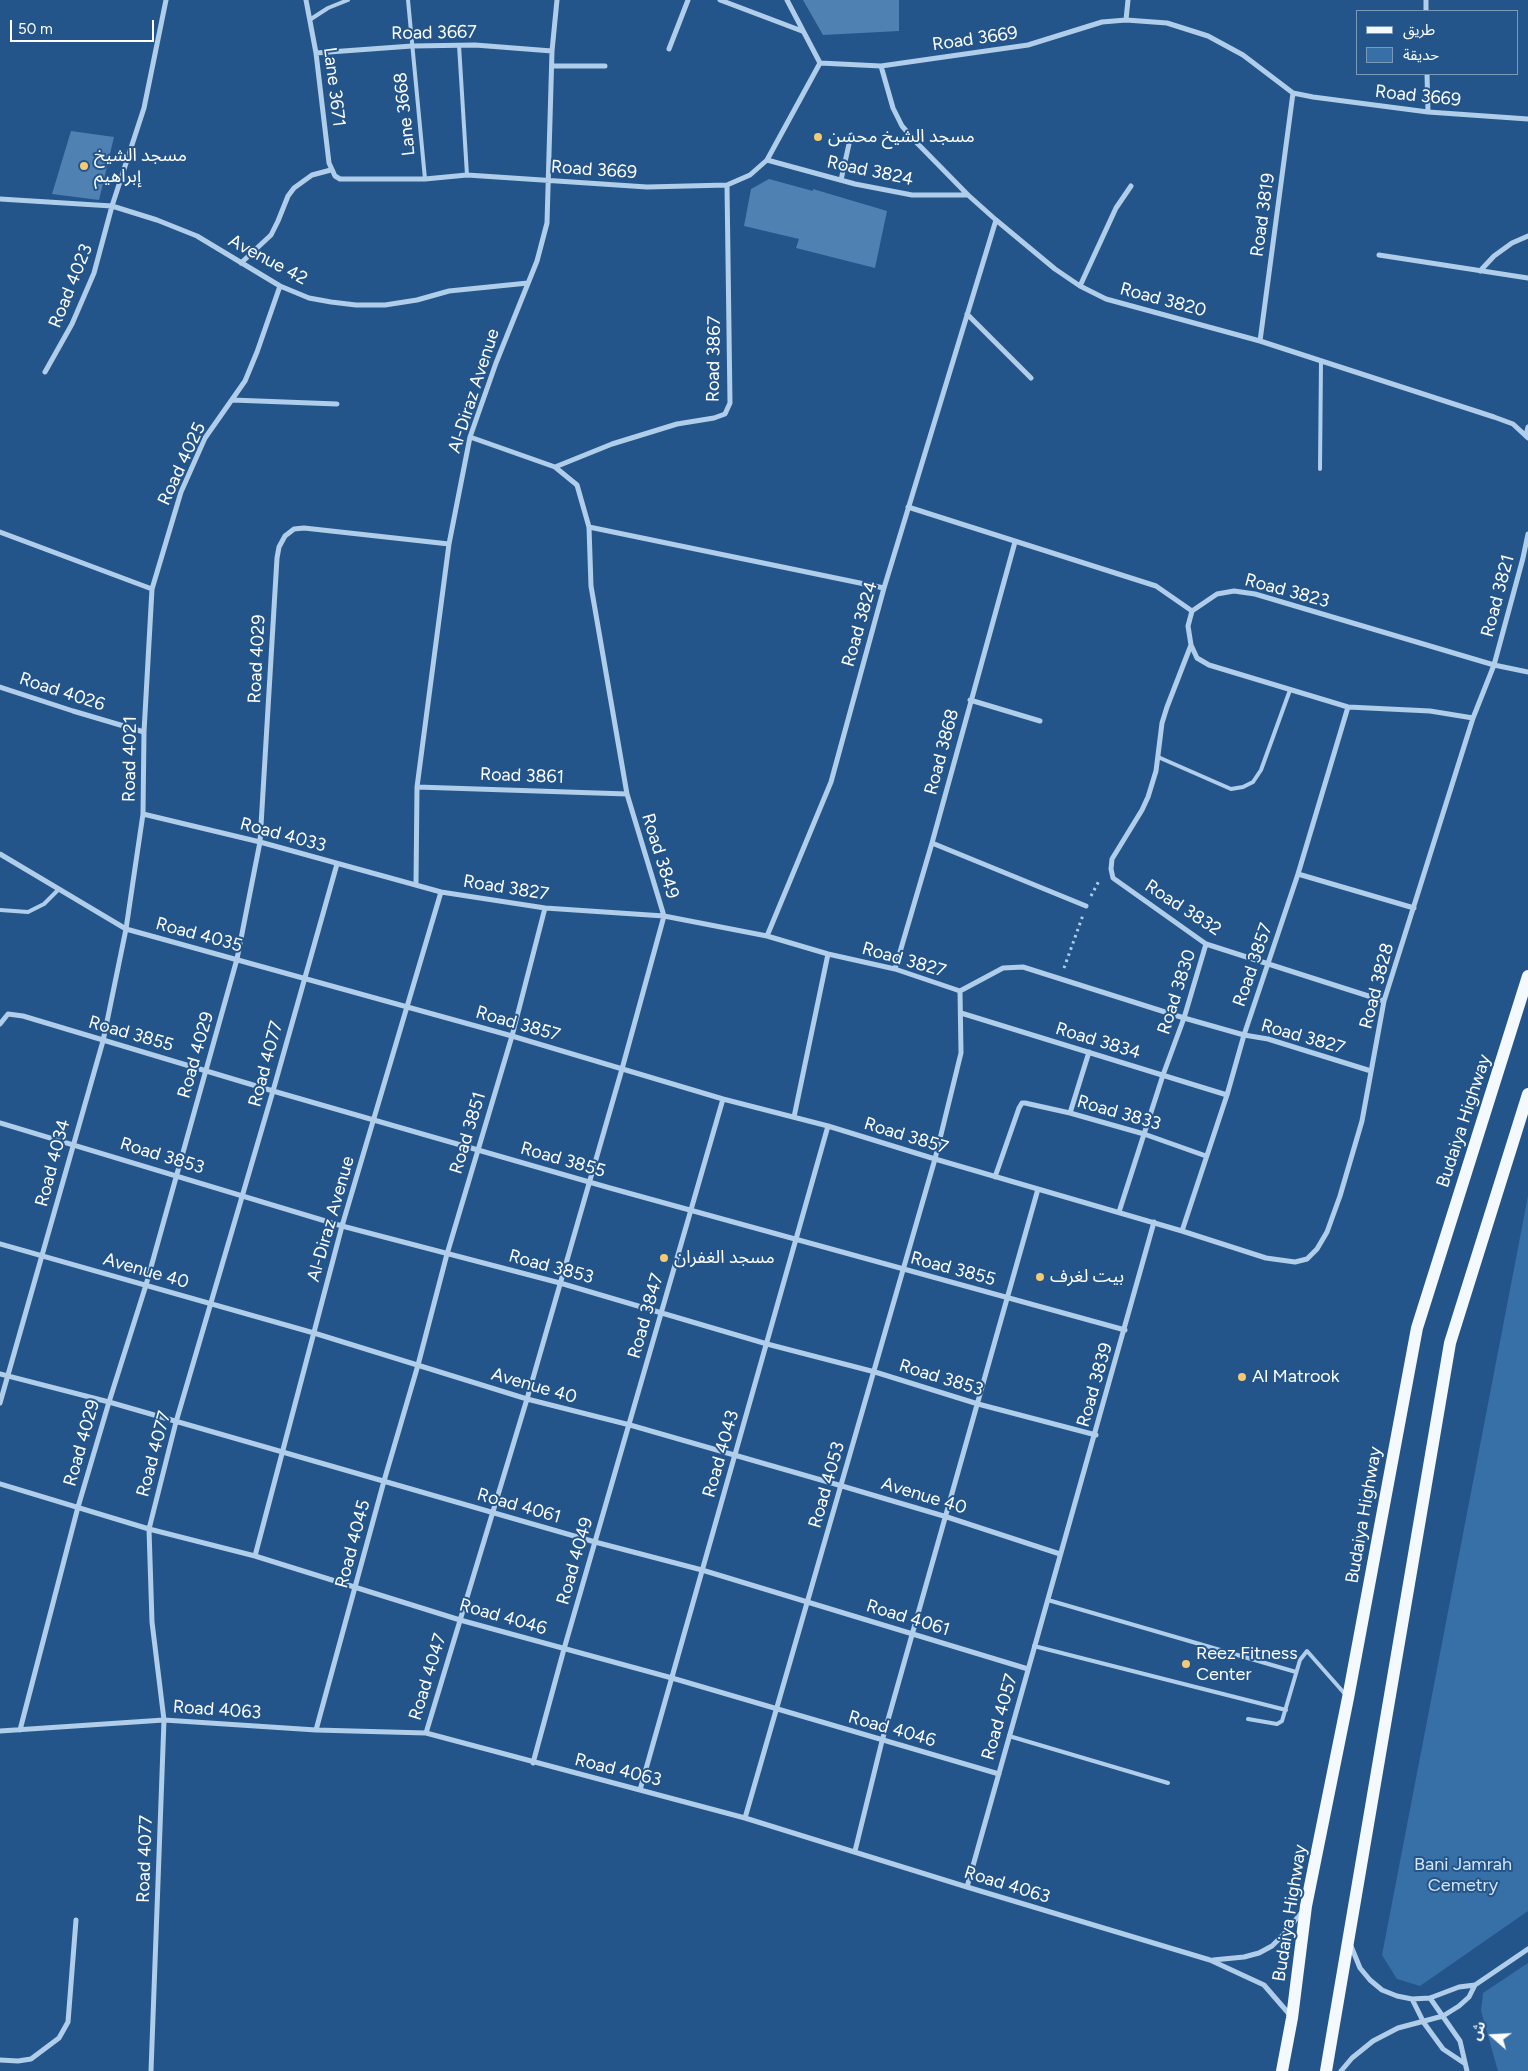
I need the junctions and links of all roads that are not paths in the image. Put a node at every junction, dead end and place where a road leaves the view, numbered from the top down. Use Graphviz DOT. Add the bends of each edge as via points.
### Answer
graph roads {
  1 [pos="166,0"];
  2 [pos="306,0"];
  3 [pos="348,0"];
  4 [pos="408,0"];
  5 [pos="557,0"];
  6 [pos="688,0"];
  7 [pos="720,0"];
  8 [pos="786,0"];
  9 [pos="1128,0"];
  10 [pos="311,19"];
  11 [pos="1126,20"];
  12 [pos="802,30"];
  13 [pos="459,45"];
  14 [pos="412,46"];
  15 [pos="669,49"];
  16 [pos="552,51"];
  17 [pos="316,53"];
  18 [pos="820,63"];
  19 [pos="552,66"];
  20 [pos="605,66"];
  21 [pos="882,66"];
  22 [pos="1427,75"];
  23 [pos="1293,93"];
  24 [pos="1428,112"];
  25 [pos="1528,119"];
  26 [pos="851,134"];
  27 [pos="767,160"];
  28 [pos="331,170"];
  29 [pos="467,175"];
  30 [pos="335,176"];
  31 [pos="425,179"];
  32 [pos="549,180"];
  33 [pos="841,180"];
  34 [pos="727,185"];
  35 [pos="1131,186"];
  36 [pos="968,195"];
  37 [pos="0,199"];
  38 [pos="112,206"];
  39 [pos="996,220"];
  40 [pos="1528,236"];
  41 [pos="1379,256"];
  42 [pos="241,263"];
  43 [pos="1480,271"];
  44 [pos="1528,278"];
  45 [pos="528,283"];
  46 [pos="280,286"];
  47 [pos="1080,286"];
  48 [pos="966,314"];
  49 [pos="1260,341"];
  50 [pos="1321,361"];
  51 [pos="45,372"];
  52 [pos="1031,378"];
  53 [pos="232,400"];
  54 [pos="337,404"];
  55 [pos="1528,427"];
  56 [pos="1527,436"];
  57 [pos="470,437"];
  58 [pos="555,467"];
  59 [pos="1320,469"];
  60 [pos="908,507"];
  61 [pos="589,527"];
  62 [pos="0,532"];
  63 [pos="1528,534"];
  64 [pos="164,542"];
  65 [pos="1015,542"];
  66 [pos="449,544"];
  67 [pos="152,588"];
  68 [pos="884,588"];
  69 [pos="1192,612"];
  70 [pos="1191,645"];
  71 [pos="1494,665"];
  72 [pos="1528,672"];
  73 [pos="0,688"];
  74 [pos="1290,690"];
  75 [pos="970,700"];
  76 [pos="1348,707"];
  77 [pos="1473,718"];
  78 [pos="1040,721"];
  79 [pos="144,732"];
  80 [pos="1158,757"];
  81 [pos="416,786"];
  82 [pos="627,794"];
  83 [pos="143,814"];
  84 [pos="260,842"];
  85 [pos="932,844"];
  86 [pos="0,854"];
  87 [pos="337,864"];
  88 [pos="1298,874"];
  89 [pos="416,884"];
  90 [pos="59,890"];
  91 [pos="441,892"];
  92 [pos="1086,906"];
  93 [pos="546,908"];
  94 [pos="1414,908"];
  95 [pos="0,910"];
  96 [pos="664,916"];
  97 [pos="126,930"];
  98 [pos="767,936"];
  99 [pos="1206,944"];
  100 [pos="828,954"];
  101 [pos="237,959"];
  102 [pos="1267,964"];
  103 [pos="895,969"];
  104 [pos="1528,976"];
  105 [pos="304,979"];
  106 [pos="960,991"];
  107 [pos="1384,1001"];
  108 [pos="406,1007"];
  109 [pos="961,1013"];
  110 [pos="1184,1018"];
  111 [pos="0,1024"];
  112 [pos="1244,1035"];
  113 [pos="512,1036"];
  114 [pos="103,1041"];
  115 [pos="1089,1052"];
  116 [pos="622,1069"];
  117 [pos="206,1070"];
  118 [pos="1370,1071"];
  119 [pos="1163,1075"];
  120 [pos="273,1091"];
  121 [pos="1227,1095"];
  122 [pos="1528,1097"];
  123 [pos="723,1099"];
  124 [pos="1070,1113"];
  125 [pos="794,1117"];
  126 [pos="374,1120"];
  127 [pos="0,1123"];
  128 [pos="828,1126"];
  129 [pos="1144,1134"];
  130 [pos="72,1143"];
  131 [pos="476,1150"];
  132 [pos="1206,1156"];
  133 [pos="935,1159"];
  134 [pos="176,1176"];
  135 [pos="995,1177"];
  136 [pos="589,1182"];
  137 [pos="1038,1189"];
  138 [pos="242,1196"];
  139 [pos="690,1210"];
  140 [pos="1119,1212"];
  141 [pos="1154,1222"];
  142 [pos="342,1226"];
  143 [pos="1182,1231"];
  144 [pos="796,1240"];
  145 [pos="0,1244"];
  146 [pos="447,1254"];
  147 [pos="42,1256"];
  148 [pos="1307,1259"];
  149 [pos="903,1270"];
  150 [pos="560,1283"];
  151 [pos="146,1285"];
  152 [pos="1008,1298"];
  153 [pos="212,1304"];
  154 [pos="662,1312"];
  155 [pos="1125,1330"];
  156 [pos="314,1333"];
  157 [pos="767,1344"];
  158 [pos="418,1365"];
  159 [pos="875,1372"];
  160 [pos="0,1374"];
  161 [pos="8,1376"];
  162 [pos="527,1400"];
  163 [pos="109,1402"];
  164 [pos="0,1403"];
  165 [pos="978,1404"];
  166 [pos="176,1422"];
  167 [pos="630,1425"];
  168 [pos="1096,1435"];
  169 [pos="283,1452"];
  170 [pos="735,1454"];
  171 [pos="384,1481"];
  172 [pos="0,1484"];
  173 [pos="842,1486"];
  174 [pos="78,1507"];
  175 [pos="492,1512"];
  176 [pos="947,1517"];
  177 [pos="149,1529"];
  178 [pos="595,1542"];
  179 [pos="1060,1554"];
  180 [pos="255,1556"];
  181 [pos="702,1570"];
  182 [pos="355,1588"];
  183 [pos="1048,1600"];
  184 [pos="808,1601"];
  185 [pos="460,1620"];
  186 [pos="913,1634"];
  187 [pos="1034,1646"];
  188 [pos="564,1649"];
  189 [pos="1028,1668"];
  190 [pos="1296,1672"];
  191 [pos="672,1678"];
  192 [pos="1348,1698"];
  193 [pos="776,1710"];
  194 [pos="1286,1710"];
  195 [pos="1248,1719"];
  196 [pos="164,1720"];
  197 [pos="20,1730"];
  198 [pos="316,1730"];
  199 [pos="0,1731"];
  200 [pos="426,1733"];
  201 [pos="1009,1736"];
  202 [pos="882,1740"];
  203 [pos="533,1763"];
  204 [pos="999,1774"];
  205 [pos="1168,1783"];
  206 [pos="640,1790"];
  207 [pos="745,1818"];
  208 [pos="855,1851"];
  209 [pos="967,1887"];
  210 [pos="1306,1906"];
  211 [pos="76,1920"];
  212 [pos="1349,1938"];
  213 [pos="1528,1949"];
  214 [pos="1210,1960"];
  215 [pos="1475,1985"];
  216 [pos="1430,1998"];
  217 [pos="1412,1999"];
  218 [pos="1443,2016"];
  219 [pos="1292,2018"];
  220 [pos="1424,2023"];
  221 [pos="0,2060"];
  222 [pos="1464,2062"];
  223 [pos="151,2071"];
  224 [pos="1282,2071"];
  225 [pos="1326,2071"];
  226 [pos="1341,2071"];
  227 [pos="1466,2071"];
  1 -- 38 [label="street, Road 4023" via="144,108"];
  2 -- 10 [label="street, Lane 3671"];
  3 -- 10 [label="lane"];
  4 -- 14 [label="lane, Lane 3668"];
  5 -- 16 [label="street, Al-Diraz Avenue"];
  6 -- 15 [label="street"];
  7 -- 12 [label="street"];
  8 -- 12 [label="street"];
  9 -- 11 [label="street"];
  10 -- 17 [label="street, Lane 3671"];
  11 -- 21 [label="street, Road 3669" via="1102,22 1028,45"];
  11 -- 23 [label="street, Road 3669" via="1167,23 1208,36 1243,56"];
  12 -- 18 [label="street"];
  13 -- 14 [label="street, Road 3667"];
  13 -- 16 [label="street, Road 3667"];
  13 -- 29 [label="lane"];
  14 -- 17 [label="street, Road 3667"];
  14 -- 31 [label="lane, Lane 3668"];
  16 -- 19 [label="street, Al-Diraz Avenue"];
  17 -- 28 [label="street, Lane 3671"];
  18 -- 21 [label="street, Road 3669"];
  18 -- 27 [label="street, Road 3669"];
  19 -- 20 [label="street"];
  19 -- 32 [label="street, Al-Diraz Avenue"];
  21 -- 36 [label="street, Road 3820" via="893,108 902,126"];
  22 -- 24 [label="street"];
  23 -- 24 [label="street, Road 3669"];
  23 -- 49 [label="street, Road 3819"];
  24 -- 25 [label="street, Road 3669"];
  26 -- 33 [label="street"];
  27 -- 33 [label="street, Road 3824"];
  27 -- 34 [label="street, Road 3669" via="750,175"];
  28 -- 30 [label="street, Lane 3671"];
  28 -- 42 [label="street" via="312,175 294,188 271,235"];
  29 -- 31 [label="street, Road 3669"];
  29 -- 32 [label="street, Road 3669"];
  30 -- 31 [label="street, Road 3669" via="346,179"];
  32 -- 34 [label="street, Road 3669" via="647,187"];
  32 -- 45 [label="street, Al-Diraz Avenue" via="547,223"];
  33 -- 36 [label="street, Road 3824" via="912,195"];
  34 -- 58 [label="street, Road 3867" via="730,403 725,414 677,424"];
  35 -- 47 [label="street" via="1116,208"];
  36 -- 39 [label="street, Road 3820"];
  37 -- 38 [label="street, Avenue 42"];
  38 -- 42 [label="street, Avenue 42" via="197,236"];
  38 -- 51 [label="street, Road 4023" via="84,299"];
  39 -- 47 [label="street, Road 3820"];
  39 -- 48 [label="street, Road 3824"];
  40 -- 43 [label="street" via="1512,242"];
  41 -- 43 [label="street"];
  42 -- 46 [label="street, Avenue 42"];
  43 -- 44 [label="street"];
  45 -- 46 [label="street, Avenue 42" via="449,291 386,305 331,302 309,298"];
  45 -- 57 [label="street, Al-Diraz Avenue"];
  46 -- 53 [label="street, Road 4025" via="257,352"];
  47 -- 49 [label="street, Road 3820" via="1106,299"];
  48 -- 52 [label="street"];
  48 -- 60 [label="street, Road 3824"];
  49 -- 50 [label="street, Road 3820"];
  50 -- 56 [label="street, Road 3820" via="1494,417 1513,424"];
  50 -- 59 [label="lane"];
  53 -- 54 [label="street"];
  53 -- 64 [label="street, Road 4025" via="205,438 180,492"];
  55 -- 56 [label="street"];
  57 -- 58 [label="street, Road 3849"];
  57 -- 66 [label="street, Al-Diraz Avenue"];
  58 -- 61 [label="street, Road 3849" via="577,485"];
  60 -- 65 [label="street"];
  60 -- 68 [label="street, Road 3824"];
  61 -- 68 [label="street"];
  61 -- 82 [label="street, Road 3849" via="591,586"];
  62 -- 67 [label="street"];
  63 -- 71 [label="street, Road 3821"];
  64 -- 67 [label="street, Road 4021"];
  65 -- 69 [label="street" via="1156,586"];
  65 -- 75 [label="street, Road 3868"];
  66 -- 81 [label="street, Al-Diraz Avenue"];
  66 -- 84 [label="street, Road 4029" via="304,528 286,536 279,547"];
  67 -- 79 [label="street, Road 4021"];
  68 -- 98 [label="street, Road 3824" via="831,782"];
  69 -- 70 [label="street" via="1188,626"];
  69 -- 71 [label="street, Road 3823" via="1217,594 1234,591 1255,594"];
  70 -- 74 [label="street" via="1197,658 1209,665"];
  70 -- 80 [label="street" via="1162,723"];
  71 -- 72 [label="street, Road 3823"];
  71 -- 77 [label="street, Road 3828"];
  73 -- 79 [label="street, Road 4026"];
  74 -- 76 [label="street"];
  74 -- 80 [label="lane" via="1261,770 1253,782 1231,789"];
  75 -- 78 [label="street"];
  75 -- 85 [label="street, Road 3868"];
  76 -- 77 [label="street" via="1430,711"];
  76 -- 88 [label="street, Road 3857"];
  77 -- 94 [label="street, Road 3828"];
  79 -- 83 [label="street, Road 4021"];
  80 -- 99 [label="street, Road 3832" via="1148,797 1112,859 1113,878"];
  81 -- 82 [label="street, Road 3861"];
  81 -- 89 [label="street, Al-Diraz Avenue"];
  82 -- 96 [label="street, Road 3849"];
  83 -- 84 [label="street, Road 4033"];
  83 -- 97 [label="street, Road 4021"];
  84 -- 87 [label="street, Road 4033"];
  84 -- 101 [label="street, Road 4029"];
  85 -- 92 [label="street"];
  85 -- 103 [label="street, Road 3868"];
  86 -- 90 [label="street, Road 4035"];
  87 -- 89 [label="street, Road 4033"];
  87 -- 105 [label="street, Road 4077"];
  88 -- 94 [label="street"];
  88 -- 102 [label="street, Road 3857"];
  89 -- 91 [label="street, Road 3827"];
  90 -- 95 [label="lane" via="44,904 28,912"];
  90 -- 97 [label="street, Road 4035"];
  91 -- 93 [label="street, Road 3827"];
  91 -- 108 [label="street, Al-Diraz Avenue"];
  93 -- 96 [label="street, Road 3827"];
  93 -- 113 [label="street, Road 3851"];
  94 -- 107 [label="street, Road 3828"];
  96 -- 98 [label="street, Road 3827"];
  96 -- 116 [label="street, Road 3849"];
  97 -- 101 [label="street, Road 4035"];
  97 -- 114 [label="street, Road 4034"];
  98 -- 100 [label="street, Road 3827"];
  99 -- 102 [label="street, Road 3832"];
  99 -- 110 [label="street, Road 3830"];
  100 -- 103 [label="street, Road 3827"];
  100 -- 125 [label="street"];
  101 -- 105 [label="street, Road 4035"];
  101 -- 117 [label="street, Road 4029"];
  102 -- 107 [label="street, Road 3832"];
  102 -- 112 [label="street, Road 3857"];
  103 -- 106 [label="street, Road 3827"];
  104 -- 192 [label="main road, Budaiya Highway" via="1416,1328"];
  105 -- 108 [label="street, Road 4035"];
  105 -- 120 [label="street, Road 4077"];
  106 -- 109 [label="street, Road 4053"];
  106 -- 110 [label="street, Road 3827" via="1003,968 1023,966"];
  107 -- 118 [label="street, Road 3828"];
  108 -- 113 [label="street, Road 3857"];
  108 -- 126 [label="street, Al-Diraz Avenue"];
  109 -- 115 [label="street, Road 3834"];
  109 -- 133 [label="street, Road 4053" via="961,1053"];
  110 -- 112 [label="street, Road 3827"];
  110 -- 119 [label="street, Road 3830"];
  111 -- 114 [label="street, Road 3855" via="8,1014 24,1016"];
  112 -- 118 [label="street, Road 3827" via="1268,1039"];
  112 -- 121 [label="street, Road 3857"];
  113 -- 116 [label="street, Road 3857"];
  113 -- 131 [label="street, Road 3851"];
  114 -- 117 [label="street, Road 3855"];
  114 -- 130 [label="street, Road 4034"];
  115 -- 119 [label="street, Road 3834"];
  115 -- 124 [label="street"];
  116 -- 123 [label="street, Road 3857"];
  116 -- 136 [label="street, Road 3849"];
  117 -- 120 [label="street, Road 3855"];
  117 -- 134 [label="street, Road 4029"];
  118 -- 148 [label="street, Road 3828" via="1362,1121 1340,1196 1327,1232"];
  119 -- 121 [label="street, Road 3834"];
  119 -- 129 [label="street, Road 3830"];
  120 -- 126 [label="street, Road 3855"];
  120 -- 138 [label="street, Road 4077"];
  121 -- 132 [label="street, Road 3857"];
  122 -- 212 [label="main road" via="1450,1343"];
  123 -- 125 [label="street, Road 3857"];
  123 -- 139 [label="street, Road 3847"];
  124 -- 129 [label="street, Road 3833"];
  124 -- 135 [label="street, Road 3833" via="1022,1104"];
  125 -- 128 [label="street, Road 3857"];
  126 -- 131 [label="street, Road 3855"];
  126 -- 142 [label="street, Al-Diraz Avenue"];
  127 -- 130 [label="street, Road 3853"];
  128 -- 133 [label="street, Road 3857"];
  128 -- 144 [label="street, Road 4043"];
  129 -- 132 [label="street, Road 3833"];
  129 -- 140 [label="street, Road 3830"];
  130 -- 134 [label="street, Road 3853"];
  130 -- 147 [label="street, Road 4034"];
  131 -- 136 [label="street, Road 3855"];
  131 -- 146 [label="street, Road 3851"];
  132 -- 143 [label="street, Road 3857"];
  133 -- 135 [label="street, Road 3857"];
  133 -- 149 [label="street, Road 4053"];
  134 -- 138 [label="street, Road 3853"];
  134 -- 151 [label="street, Road 4029"];
  135 -- 137 [label="street, Road 3857"];
  136 -- 139 [label="street, Road 3855"];
  136 -- 150 [label="street, Road 3849"];
  137 -- 140 [label="street, Road 3857"];
  137 -- 152 [label="street"];
  138 -- 142 [label="street, Road 3853"];
  138 -- 153 [label="street, Road 4077"];
  139 -- 144 [label="street, Road 3855"];
  139 -- 154 [label="street, Road 3847"];
  140 -- 141 [label="street, Road 3857"];
  141 -- 143 [label="street, Road 3857"];
  141 -- 155 [label="street, Road 3839"];
  142 -- 146 [label="street, Road 3853"];
  142 -- 156 [label="street, Al-Diraz Avenue"];
  143 -- 148 [label="street, Road 3857" via="1280,1261"];
  144 -- 149 [label="street, Road 3855"];
  144 -- 157 [label="street, Road 4043"];
  145 -- 147 [label="street, Avenue 40"];
  146 -- 150 [label="street, Road 3853"];
  146 -- 158 [label="street, Road 3851"];
  147 -- 151 [label="street, Avenue 40"];
  147 -- 161 [label="street, Road 4034"];
  149 -- 152 [label="street, Road 3855"];
  149 -- 159 [label="street, Road 4053"];
  150 -- 154 [label="street, Road 3853"];
  150 -- 162 [label="street, Road 3849"];
  151 -- 153 [label="street, Avenue 40"];
  151 -- 163 [label="street, Road 4029"];
  152 -- 155 [label="street, Road 3855"];
  152 -- 165 [label="street"];
  153 -- 156 [label="street, Avenue 40"];
  153 -- 166 [label="street, Road 4077"];
  154 -- 157 [label="street, Road 3853"];
  154 -- 167 [label="street, Road 3847"];
  155 -- 168 [label="street, Road 3839"];
  156 -- 158 [label="street, Avenue 40"];
  156 -- 169 [label="street, Al-Diraz Avenue"];
  157 -- 159 [label="street, Road 3853"];
  157 -- 170 [label="street, Road 4043"];
  158 -- 162 [label="street, Avenue 40"];
  158 -- 171 [label="street, Road 4045"];
  159 -- 165 [label="street, Road 3853"];
  159 -- 173 [label="street, Road 4053"];
  160 -- 161 [label="street, Road 4061"];
  161 -- 163 [label="street, Road 4061"];
  161 -- 164 [label="street, Road 4034"];
  162 -- 167 [label="street, Avenue 40"];
  162 -- 175 [label="street, Road 4047"];
  163 -- 166 [label="street, Road 4061"];
  163 -- 174 [label="street, Road 4029"];
  165 -- 168 [label="street, Road 3853"];
  165 -- 176 [label="street"];
  166 -- 169 [label="street, Road 4061"];
  166 -- 177 [label="street, Road 4077"];
  167 -- 170 [label="street, Avenue 40"];
  167 -- 178 [label="street, Road 4049"];
  168 -- 179 [label="street, Road 3839"];
  169 -- 171 [label="street, Road 4061"];
  169 -- 180 [label="street, Al-Diraz Avenue"];
  170 -- 173 [label="street, Avenue 40"];
  170 -- 181 [label="street, Road 4043"];
  171 -- 175 [label="street, Road 4061"];
  171 -- 182 [label="street, Road 4045"];
  172 -- 174 [label="street, Road 4046"];
  173 -- 176 [label="street, Avenue 40"];
  173 -- 184 [label="street, Road 4053"];
  174 -- 177 [label="street, Road 4046"];
  174 -- 197 [label="street, Road 4029"];
  175 -- 178 [label="street, Road 4061"];
  175 -- 185 [label="street, Road 4047"];
  176 -- 179 [label="street, Avenue 40"];
  176 -- 186 [label="street"];
  177 -- 180 [label="street, Road 4046"];
  177 -- 196 [label="street, Road 4077" via="152,1622"];
  178 -- 181 [label="street, Road 4061"];
  178 -- 188 [label="street, Road 4049"];
  179 -- 183 [label="street, Road 4057"];
  180 -- 182 [label="street, Road 4046"];
  181 -- 184 [label="street, Road 4061"];
  181 -- 191 [label="street, Road 4043"];
  182 -- 185 [label="street, Road 4046"];
  182 -- 198 [label="street, Road 4045"];
  183 -- 187 [label="street, Road 4057"];
  183 -- 190 [label="lane"];
  184 -- 186 [label="street, Road 4061"];
  184 -- 193 [label="street, Road 4053"];
  185 -- 188 [label="street, Road 4046"];
  185 -- 200 [label="street, Road 4047"];
  186 -- 189 [label="street, Road 4061"];
  186 -- 202 [label="street"];
  187 -- 189 [label="street, Road 4057"];
  187 -- 194 [label="lane"];
  188 -- 191 [label="street, Road 4046"];
  188 -- 203 [label="street, Road 4049"];
  189 -- 201 [label="street, Road 4057"];
  190 -- 192 [label="lane" via="1302,1655 1307,1651"];
  190 -- 194 [label="lane"];
  191 -- 193 [label="street, Road 4046"];
  191 -- 206 [label="street, Road 4043"];
  192 -- 210 [label="main road, Budaiya Highway"];
  193 -- 202 [label="street, Road 4046"];
  193 -- 207 [label="street, Road 4053"];
  194 -- 195 [label="lane" via="1282,1721 1277,1724"];
  196 -- 197 [label="street, Road 4063"];
  196 -- 198 [label="street, Road 4063"];
  196 -- 223 [label="street, Road 4077"];
  197 -- 199 [label="street, Road 4063"];
  198 -- 200 [label="street, Road 4063"];
  200 -- 203 [label="street, Road 4063"];
  201 -- 204 [label="street, Road 4057"];
  201 -- 205 [label="lane"];
  202 -- 204 [label="street, Road 4046"];
  202 -- 208 [label="street"];
  203 -- 206 [label="street, Road 4063"];
  204 -- 209 [label="street, Road 4057"];
  206 -- 207 [label="street, Road 4063"];
  207 -- 208 [label="street, Road 4063"];
  208 -- 209 [label="street, Road 4063"];
  209 -- 214 [label="street, Road 4063"];
  210 -- 214 [label="street, Road 4063" via="1272,1946 1244,1957"];
  210 -- 219 [label="main road, Budaiya Highway"];
  211 -- 221 [label="street" via="68,2022 59,2038 31,2059"];
  212 -- 217 [label="street" via="1356,1960 1370,1980 1382,1990"];
  212 -- 225 [label="main road"];
  213 -- 215 [label="street"];
  214 -- 219 [label="street, Road 4063" via="1264,1985"];
  215 -- 216 [label="street" via="1464,1985"];
  215 -- 218 [label="street" via="1465,2003"];
  216 -- 217 [label="street"];
  216 -- 218 [label="street"];
  217 -- 220 [label="street"];
  218 -- 220 [label="street"];
  218 -- 222 [label="street" via="1460,2042"];
  219 -- 224 [label="main road, Budaiya Highway"];
  220 -- 222 [label="street" via="1443,2049"];
  220 -- 226 [label="street" via="1398,2028 1373,2041"];
  222 -- 227 [label="street"];
}
